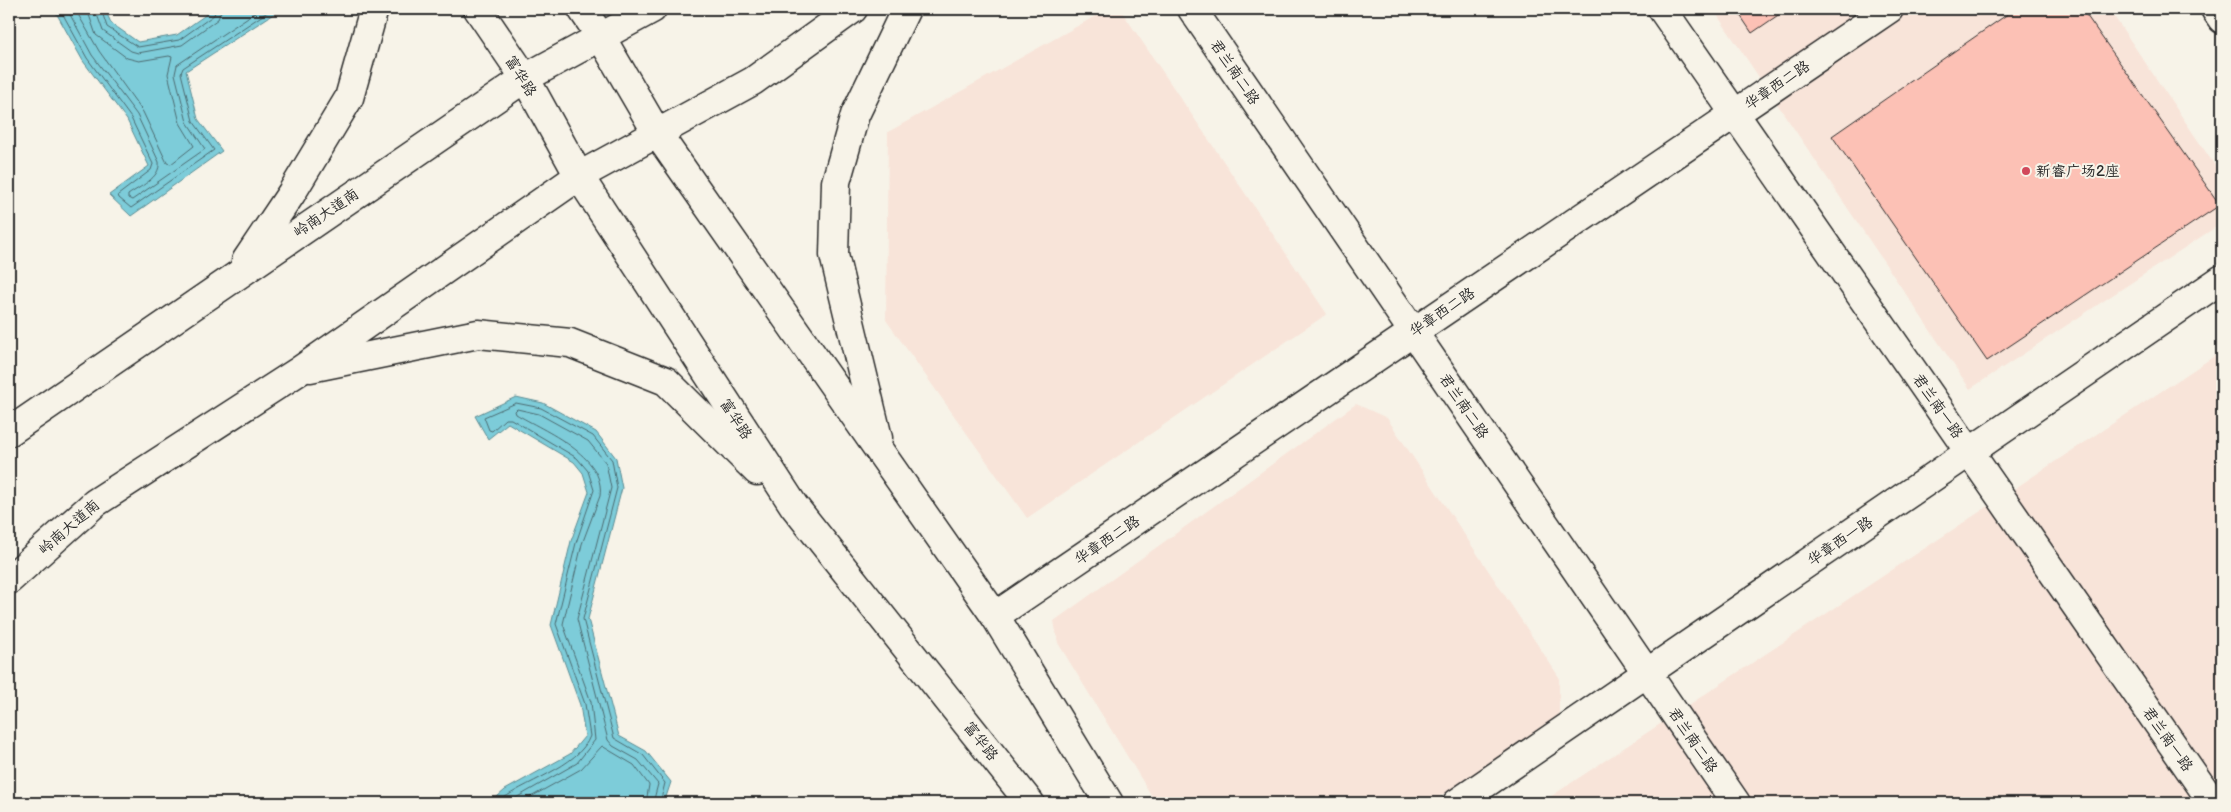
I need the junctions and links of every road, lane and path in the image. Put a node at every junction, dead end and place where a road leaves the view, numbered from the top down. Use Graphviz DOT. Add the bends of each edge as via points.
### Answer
graph roads {
  1 [pos="374,9"];
  2 [pos="478,9"];
  3 [pos="582,9"];
  4 [pos="652,9"];
  5 [pos="853,9"];
  6 [pos="906,9"];
  7 [pos="1192,9"];
  8 [pos="1662,9"];
  9 [pos="1889,9"];
  10 [pos="2215,9"];
  11 [pos="2222,19"];
  12 [pos="601,37"];
  13 [pos="524,78"];
  14 [pos="1734,114"];
  15 [pos="657,133"];
  16 [pos="579,176"];
  17 [pos="239,273"];
  18 [pos="2222,279"];
  19 [pos="1413,332"];
  20 [pos="299,370"];
  21 [pos="9,432"];
  22 [pos="1970,452"];
  23 [pos="882,454"];
  24 [pos="794,506"];
  25 [pos="9,580"];
  26 [pos="995,616"];
  27 [pos="1647,673"];
  28 [pos="1030,803"];
  29 [pos="1109,803"];
  30 [pos="1457,803"];
  31 [pos="1736,803"];
  32 [pos="2213,803"];
  1 -- 17 [label="main road" via="349,98"];
  2 -- 13 [label="main road, 富华路"];
  3 -- 12 [label="main road"];
  4 -- 12 [label="main road, 岭南大道南"];
  5 -- 15 [label="main road, 岭南大道南" via="753,81"];
  6 -- 23 [label="main road" via="855,115 836,182 834,255"];
  7 -- 19 [label="main road, 君兰南二路"];
  8 -- 14 [label="main road, 君兰南一路"];
  9 -- 14 [label="main road, 华章西二路"];
  10 -- 11 [label="main road"];
  12 -- 13 [label="main road, 岭南大道南"];
  12 -- 15 [label="main road"];
  13 -- 16 [label="main road, 富华路"];
  13 -- 17 [label="main road, 岭南大道南"];
  14 -- 19 [label="main road, 华章西二路"];
  14 -- 22 [label="main road, 君兰南一路"];
  15 -- 16 [label="main road, 岭南大道南"];
  15 -- 23 [label="main road"];
  16 -- 20 [label="main road, 岭南大道南"];
  16 -- 24 [label="main road, 富华路"];
  17 -- 21 [label="main road, 岭南大道南"];
  18 -- 22 [label="main road, 华章西一路"];
  19 -- 26 [label="main road, 华章西二路"];
  19 -- 27 [label="main road, 君兰南二路"];
  20 -- 24 [label="main road" via="478,334 570,343 666,381"];
  20 -- 25 [label="main road, 岭南大道南" via="95,503"];
  22 -- 27 [label="main road, 华章西一路"];
  22 -- 32 [label="main road, 君兰南一路"];
  23 -- 26 [label="main road"];
  24 -- 28 [label="main road, 富华路"];
  26 -- 29 [label="main road"];
  27 -- 30 [label="main road, 华章西一路"];
  27 -- 31 [label="main road, 君兰南二路"];
}
